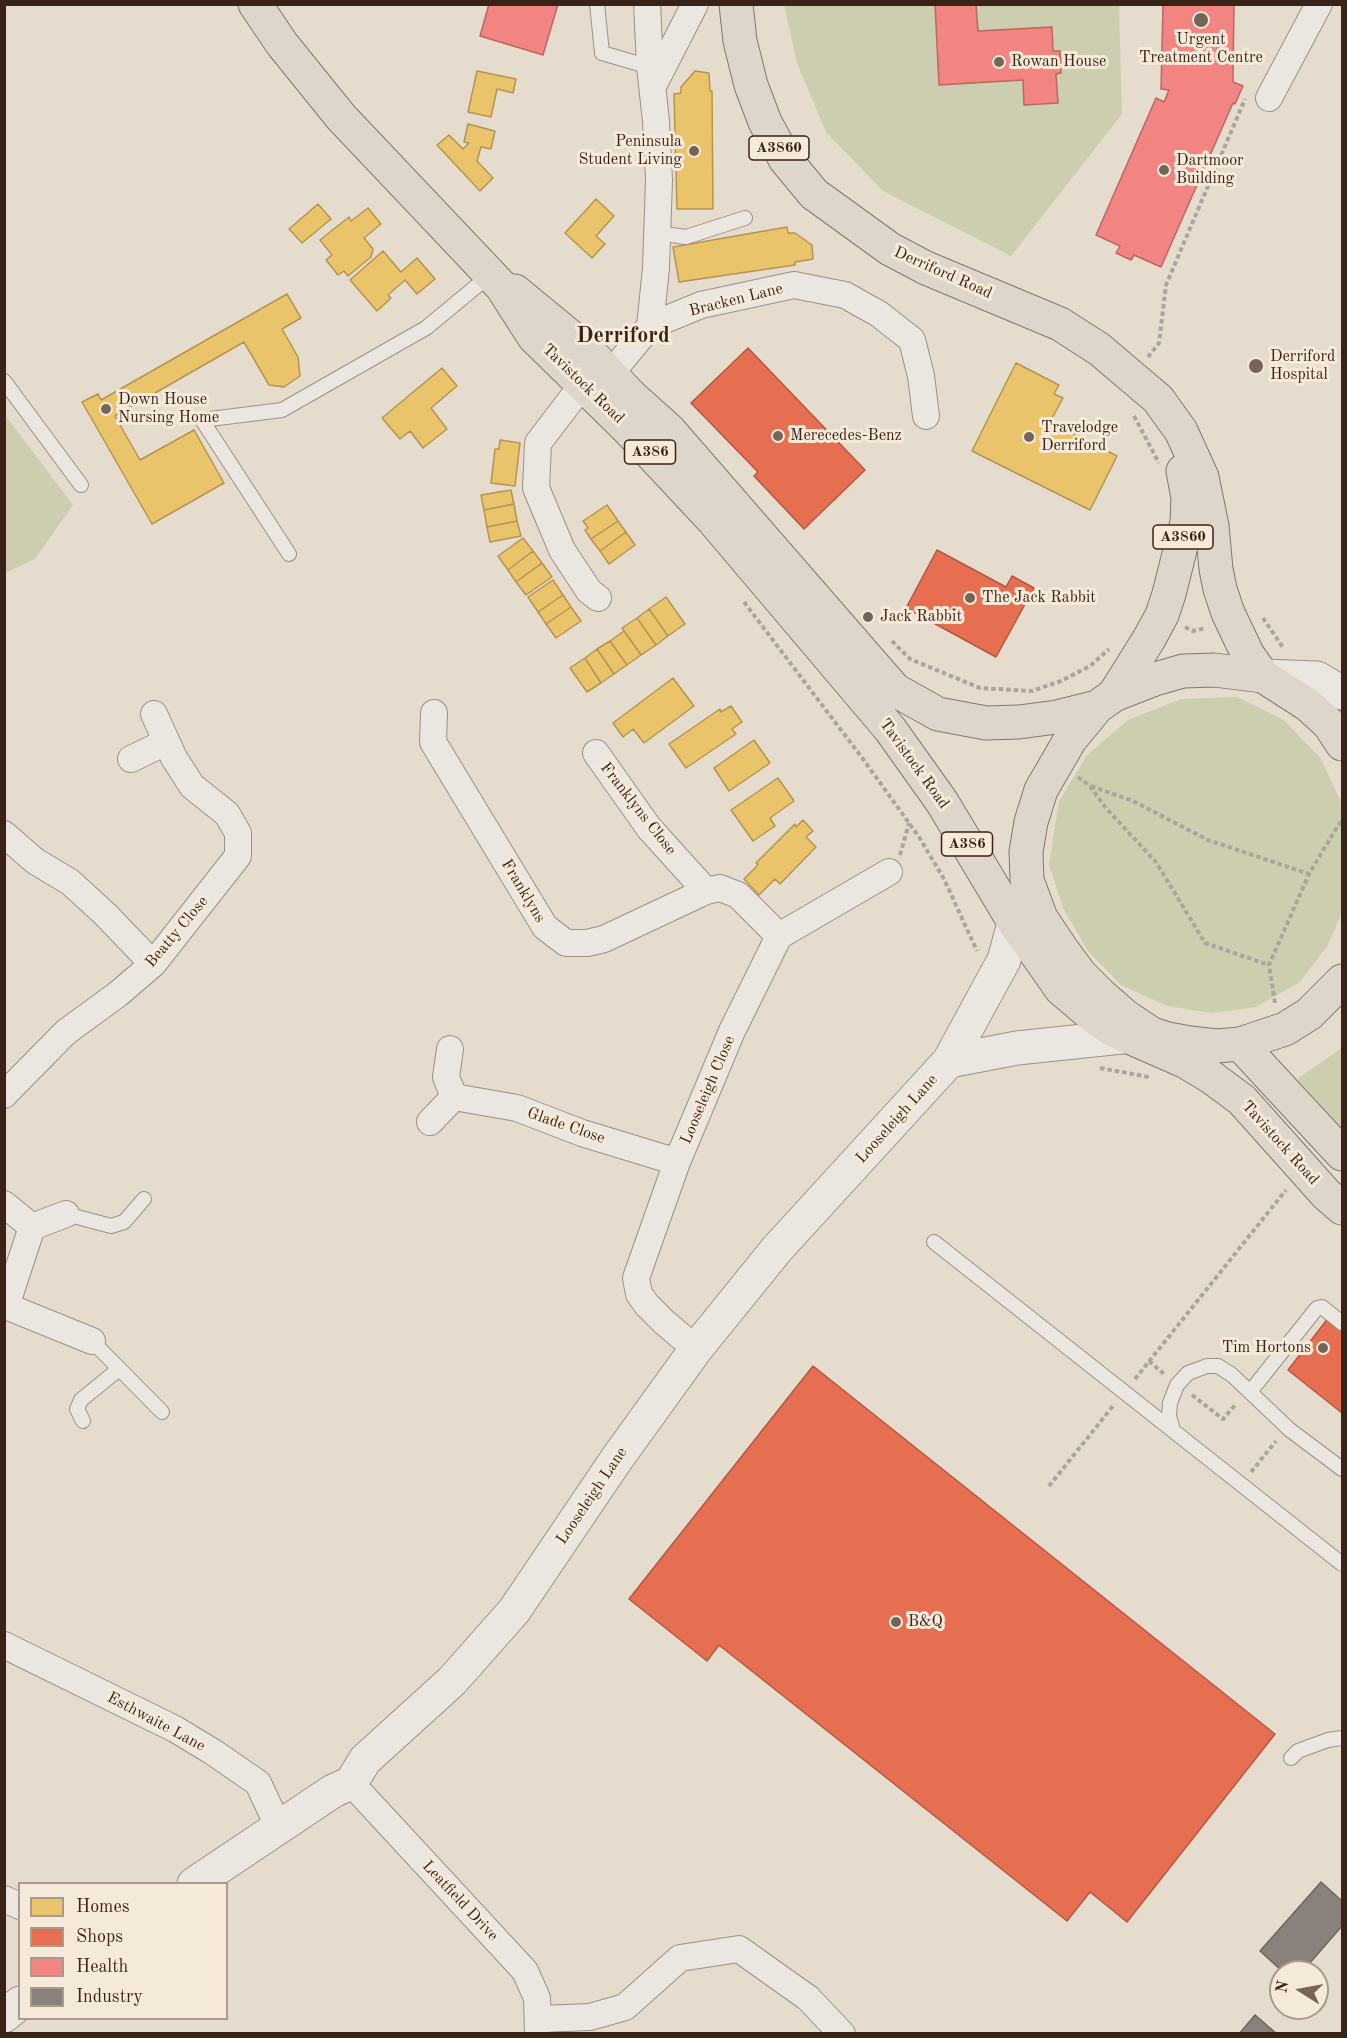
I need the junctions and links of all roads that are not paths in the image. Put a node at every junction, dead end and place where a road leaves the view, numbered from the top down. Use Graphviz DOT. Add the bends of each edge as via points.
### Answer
graph roads {
  1 [pos="255,4"];
  2 [pos="597,4"];
  3 [pos="646,4"];
  4 [pos="694,4"];
  5 [pos="736,4"];
  6 [pos="1319,4"];
  7 [pos="651,77"];
  8 [pos="1257,98"];
  9 [pos="745,218"];
  10 [pos="657,232"];
  11 [pos="495,280"];
  12 [pos="650,326"];
  13 [pos="1133,376"];
  14 [pos="597,379"];
  15 [pos="4,381"];
  16 [pos="926,416"];
  17 [pos="81,485"];
  18 [pos="289,554"];
  19 [pos="598,598"];
  20 [pos="1263,676"];
  21 [pos="1334,698"];
  22 [pos="1105,701"];
  23 [pos="434,713"];
  24 [pos="154,714"];
  25 [pos="166,742"];
  26 [pos="1342,744"];
  27 [pos="596,753"];
  28 [pos="132,759"];
  29 [pos="4,834"];
  30 [pos="888,872"];
  31 [pos="1027,880"];
  32 [pos="706,891"];
  33 [pos="1014,922"];
  34 [pos="779,936"];
  35 [pos="153,964"];
  36 [pos="1342,981"];
  37 [pos="1141,1035"];
  38 [pos="1240,1044"];
  39 [pos="450,1049"];
  40 [pos="949,1061"];
  41 [pos="4,1095"];
  42 [pos="454,1097"];
  43 [pos="430,1122"];
  44 [pos="1342,1154"];
  45 [pos="677,1161"];
  46 [pos="144,1199"];
  47 [pos="4,1204"];
  48 [pos="1337,1206"];
  49 [pos="66,1214"];
  50 [pos="32,1227"];
  51 [pos="934,1242"];
  52 [pos="5,1307"];
  53 [pos="1342,1323"];
  54 [pos="92,1341"];
  55 [pos="696,1349"];
  56 [pos="119,1369"];
  57 [pos="1252,1394"];
  58 [pos="162,1412"];
  59 [pos="83,1421"];
  60 [pos="1173,1430"];
  61 [pos="1341,1468"];
  62 [pos="1342,1564"];
  63 [pos="4,1645"];
  64 [pos="1342,1738"];
  65 [pos="1291,1758"];
  66 [pos="351,1783"];
  67 [pos="279,1828"];
  68 [pos="197,1882"];
  69 [pos="4,1899"];
  70 [pos="18,1905"];
  71 [pos="18,2005"];
  72 [pos="4,2016"];
  73 [pos="538,2026"];
  74 [pos="842,2034"];
  1 -- 11 [label="main road, Tavistock Road / A386" via="341,117"];
  2 -- 7 [label="lane" via="602,53"];
  3 -- 7 [label="street"];
  4 -- 7 [label="street"];
  5 -- 13 [label="main road, Derriford Road / A3860" via="740,41 765,122 785,159 814,194 883,245 926,268 1059,324"];
  6 -- 8 [label="street"];
  7 -- 10 [label="street" via="659,180"];
  9 -- 10 [label="lane" via="686,237"];
  10 -- 12 [label="street"];
  11 -- 14 [label="main road, Tavistock Road / A386" via="518,292 589,352"];
  11 -- 18 [label="lane" via="478,285 426,328 282,410 202,420"];
  12 -- 14 [label="street"];
  12 -- 16 [label="street, Bracken Lane" via="701,305 794,285 845,295 879,314 912,340"];
  13 -- 20 [label="main road, Derriford Road / A3860" via="1158,399 1193,453 1208,500 1220,589 1248,655"];
  13 -- 22 [label="main road, Derriford Road / A3860" via="1160,415 1179,455 1188,498 1187,522 1162,615"];
  14 -- 19 [label="street" via="538,443 536,488 562,550"];
  14 -- 22 [label="main road, Tavistock Road / A386" via="630,395 669,430 895,690 938,714 986,723 1057,717"];
  14 -- 33 [label="main road, Tavistock Road / A386" via="643,445 713,520 890,729 942,802"];
  15 -- 17 [label="lane"];
  20 -- 21 [label="street" via="1317,678"];
  20 -- 22 [label="main road, Tavistock Road" via="1184,671"];
  20 -- 26 [label="main road" via="1308,705 1329,724"];
  22 -- 31 [label="main road, Derriford Road" via="1070,740 1041,790 1026,852"];
  23 -- 32 [label="street, Franklyns" via="433,742 545,927 566,943 604,939"];
  24 -- 25 [label="street, Beatty Close"];
  25 -- 28 [label="street"];
  25 -- 35 [label="street, Beatty Close" via="192,786 227,814 238,833 238,856"];
  27 -- 32 [label="street, Franklyns Close" via="649,828"];
  29 -- 35 [label="street" via="35,861 70,882"];
  30 -- 34 [label="street"];
  31 -- 33 [label="street, Looseleigh Lane"];
  31 -- 37 [label="main road, Derriford Road" via="1041,918 1080,974"];
  32 -- 34 [label="street" via="720,888 738,895"];
  33 -- 37 [label="main road, Tavistock Road / A386" via="1061,989 1113,1030"];
  33 -- 40 [label="street, Looseleigh Lane" via="1004,960"];
  34 -- 45 [label="street, Looseleigh Close" via="732,1031"];
  35 -- 41 [label="street, Beatty Close" via="66,1032"];
  36 -- 38 [label="main road" via="1309,1014 1285,1029"];
  37 -- 38 [label="main road" via="1217,1046"];
  37 -- 40 [label="street, Looseleigh Lane" via="1027,1046"];
  37 -- 48 [label="main road, Tavistock Road / A386" via="1242,1100"];
  38 -- 44 [label="main road"];
  39 -- 42 [label="street" via="446,1077"];
  40 -- 55 [label="street, Looseleigh Lane" via="777,1249"];
  42 -- 43 [label="street"];
  42 -- 45 [label="street, Glade Close" via="517,1108"];
  45 -- 55 [label="street, Looseleigh Close" via="636,1278 646,1305"];
  46 -- 49 [label="lane" via="124,1222 111,1226"];
  47 -- 50 [label="street"];
  49 -- 50 [label="street"];
  50 -- 52 [label="street"];
  51 -- 60 [label="lane"];
  52 -- 54 [label="street"];
  53 -- 57 [label="lane" via="1322,1307 1317,1308"];
  54 -- 56 [label="lane"];
  55 -- 66 [label="street, Looseleigh Lane" via="514,1611 452,1681 365,1760"];
  56 -- 58 [label="lane"];
  56 -- 59 [label="lane" via="81,1400 77,1409"];
  57 -- 60 [label="lane" via="1218,1366 1188,1373 1177,1385 1170,1403"];
  57 -- 61 [label="lane" via="1290,1430"];
  60 -- 62 [label="lane"];
  63 -- 67 [label="street, Esthwaite Lane" via="175,1729 213,1752 258,1783"];
  64 -- 65 [label="lane" via="1298,1751"];
  66 -- 67 [label="street, Looseleigh Lane"];
  66 -- 73 [label="street, Leatfield Drive" via="525,1971 537,1998"];
  67 -- 68 [label="street, Looseleigh Lane"];
  69 -- 70 [label="street"];
  71 -- 72 [label="street"];
  73 -- 74 [label="street" via="625,2007 681,1958 739,1949 808,1998"];
}
